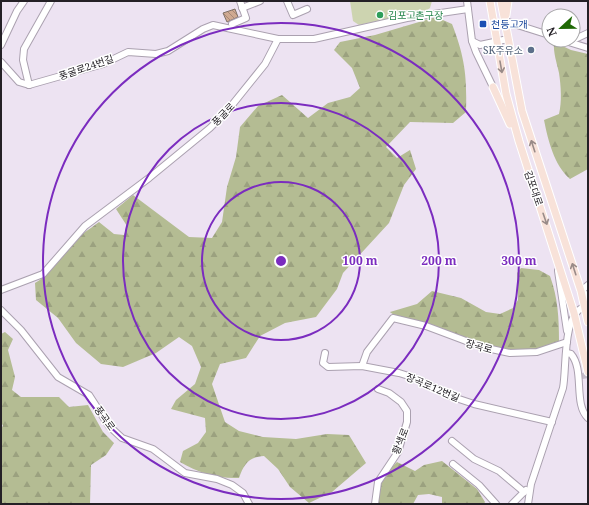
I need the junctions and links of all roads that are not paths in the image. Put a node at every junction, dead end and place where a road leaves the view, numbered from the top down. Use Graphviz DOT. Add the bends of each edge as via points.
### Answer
graph roads {
  1 [pos="24,1"];
  2 [pos="51,1"];
  3 [pos="240,1"];
  4 [pos="260,1"];
  5 [pos="287,1"];
  6 [pos="467,1"];
  7 [pos="490,1"];
  8 [pos="501,1"];
  9 [pos="508,1"];
  10 [pos="242,8"];
  11 [pos="307,9"];
  12 [pos="468,9"];
  13 [pos="505,21"];
  14 [pos="232,24"];
  15 [pos="541,32"];
  16 [pos="278,39"];
  17 [pos="508,39"];
  18 [pos="472,41"];
  19 [pos="496,42"];
  20 [pos="1,45"];
  21 [pos="1,62"];
  22 [pos="29,85"];
  23 [pos="494,87"];
  24 [pos="519,141"];
  25 [pos="554,248"];
  26 [pos="588,285"];
  27 [pos="1,290"];
  28 [pos="581,291"];
  29 [pos="588,296"];
  30 [pos="584,307"];
  31 [pos="1,310"];
  32 [pos="574,313"];
  33 [pos="588,322"];
  34 [pos="567,333"];
  35 [pos="567,342"];
  36 [pos="324,353"];
  37 [pos="567,353"];
  38 [pos="362,366"];
  39 [pos="583,375"];
  40 [pos="378,389"];
  41 [pos="588,418"];
  42 [pos="552,422"];
  43 [pos="452,441"];
  44 [pos="453,464"];
  45 [pos="531,484"];
  46 [pos="524,492"];
  47 [pos="249,504"];
  48 [pos="375,504"];
  49 [pos="496,504"];
  50 [pos="512,504"];
  51 [pos="528,504"];
  1 -- 20 [label="street"];
  2 -- 22 [label="street" via="24,49 23,60"];
  3 -- 10 [label="street"];
  4 -- 10 [label="street"];
  5 -- 11 [label="street" via="293,15"];
  6 -- 12 [label="street"];
  7 -- 19 [label="main road, 김포대로"];
  8 -- 13 [label="main road, 김포대로"];
  9 -- 13 [label="main road"];
  10 -- 14 [label="street" via="246,18"];
  12 -- 16 [label="street" via="418,16 314,39"];
  12 -- 18 [label="street"];
  13 -- 15 [label="street"];
  13 -- 17 [label="main road, 김포대로"];
  16 -- 22 [label="street, 풍굴로24번길" via="213,25 168,51 156,54 128,52 102,64"];
  16 -- 27 [label="street, 풍굴로" via="265,64 210,128 85,226 43,274"];
  17 -- 19 [label="street"];
  28 -- 17 [label="main road, 김포대로, one-way" via="522,111"];
  18 -- 19 [label="street" via="480,45"];
  18 -- 23 [label="street"];
  19 -- 24 [label="main road, 김포대로, one-way" via="506,94"];
  21 -- 22 [label="street" via="19,82"];
  23 -- 24 [label="main road"];
  24 -- 25 [label="main road, 김포대로, one-way"];
  25 -- 32 [label="main road, 김포대로"];
  25 -- 34 [label="street"];
  26 -- 28 [label="street"];
  28 -- 29 [label="street"];
  28 -- 30 [label="main road, 김포대로"];
  30 -- 32 [label="street"];
  30 -- 33 [label="main road, 김포대로"];
  31 -- 47 [label="street, 풍곡로" via="21,330 58,376 89,395 109,426 122,438 153,449 185,473 217,479 232,485 242,493"];
  32 -- 34 [label="street"];
  32 -- 39 [label="main road, 김포대로"];
  34 -- 35 [label="street"];
  35 -- 37 [label="street"];
  35 -- 38 [label="street, 장곡로" via="537,352 510,353 482,347 426,326 394,318 368,352"];
  36 -- 38 [label="street, 장곡로12번길" via="325,366"];
  37 -- 39 [label="street" via="573,357"];
  37 -- 42 [label="street" via="563,388"];
  38 -- 42 [label="street, 장곡로12번길" via="406,375 450,396 490,409"];
  39 -- 41 [label="street" via="580,396 584,414"];
  40 -- 48 [label="street, 황색로" via="401,402 407,411 407,422 398,452 378,482"];
  42 -- 45 [label="street"];
  43 -- 46 [label="street"];
  44 -- 49 [label="street" via="479,485"];
  45 -- 46 [label="street"];
  45 -- 51 [label="street"];
  46 -- 50 [label="street"];
}
